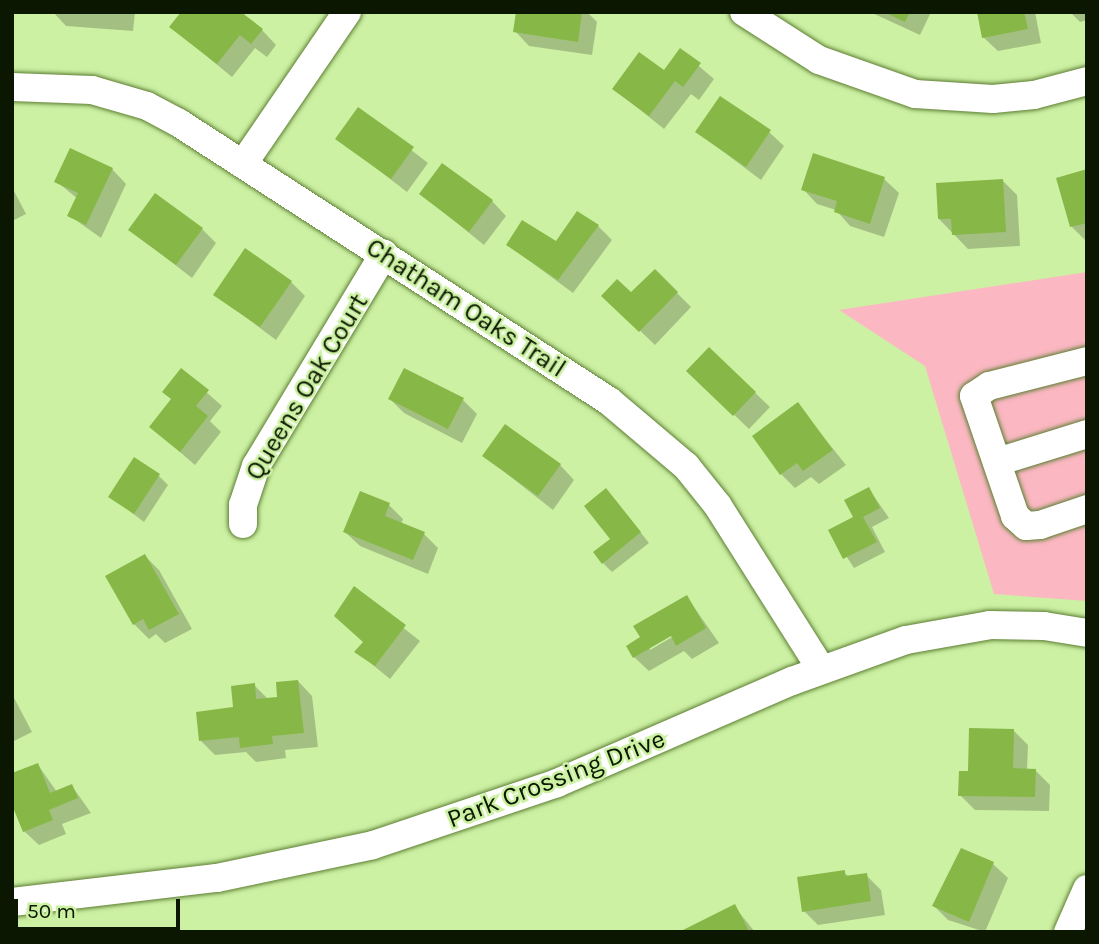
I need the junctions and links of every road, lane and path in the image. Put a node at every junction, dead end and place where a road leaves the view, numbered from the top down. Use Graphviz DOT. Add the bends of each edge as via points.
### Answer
graph roads {
  1 [pos="347,12"];
  2 [pos="744,12"];
  3 [pos="1087,81"];
  4 [pos="12,88"];
  5 [pos="243,164"];
  6 [pos="384,254"];
  7 [pos="1087,361"];
  8 [pos="1087,434"];
  9 [pos="996,462"];
  10 [pos="1087,509"];
  11 [pos="243,524"];
  12 [pos="1087,634"];
  13 [pos="821,669"];
  14 [pos="1087,889"];
  15 [pos="12,902"];
  16 [pos="1068,932"];
  1 -- 5 [label="street"];
  2 -- 3 [label="street" via="819,60 915,94 993,99 1034,95"];
  4 -- 5 [label="street, Chatham Oaks Trail" via="92,90 147,106"];
  5 -- 6 [label="street, Chatham Oaks Trail"];
  6 -- 11 [label="street, Queens Oak Court" via="252,474"];
  6 -- 13 [label="street, Chatham Oaks Trail" via="609,401 687,467 718,506"];
  7 -- 9 [label="street" via="989,386 974,396"];
  8 -- 9 [label="street"];
  9 -- 10 [label="street" via="1014,516 1026,526"];
  12 -- 13 [label="street, Park Crossing Drive" via="1044,626 954,629"];
  13 -- 15 [label="street, Park Crossing Drive" via="556,783 373,845 217,878"];
  14 -- 16 [label="street"];
}
